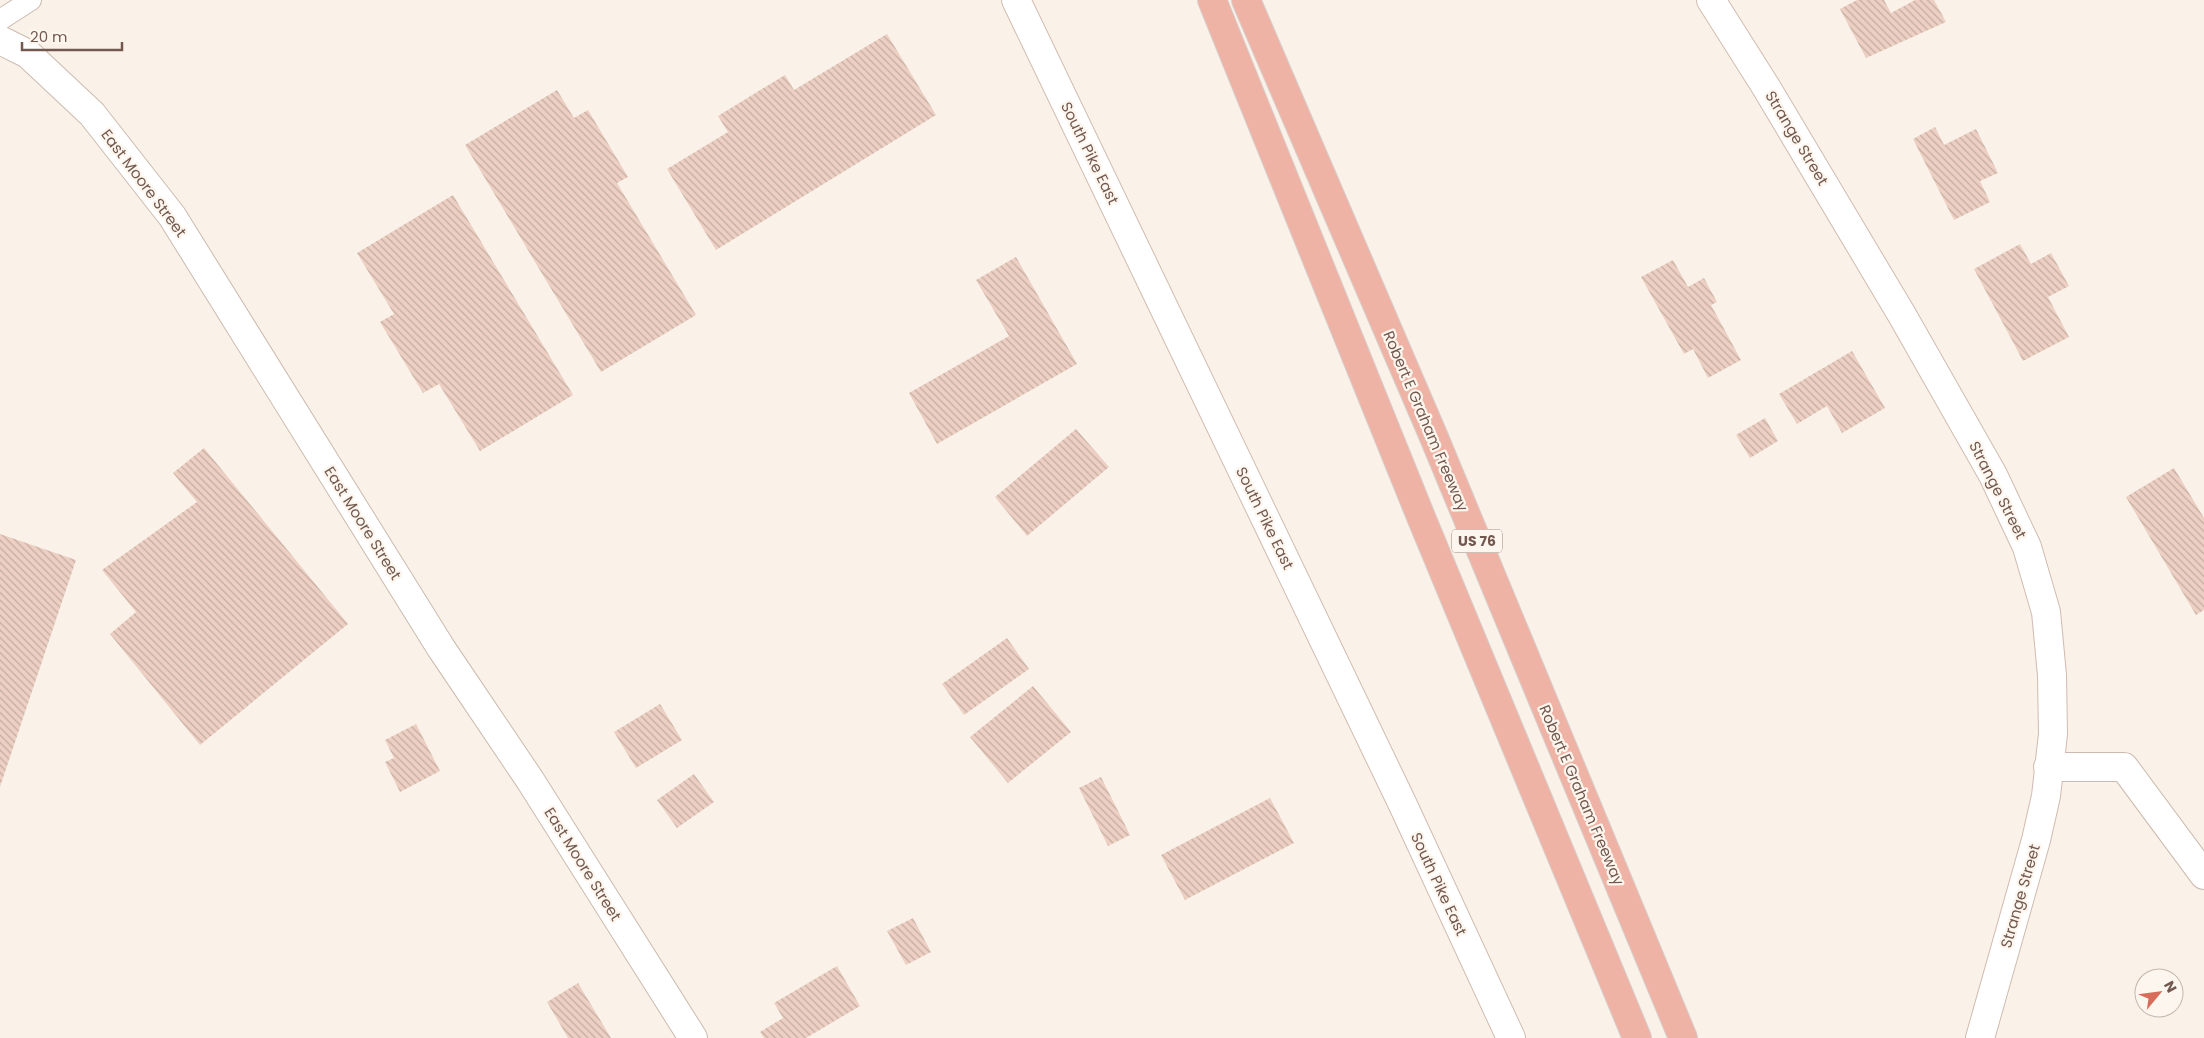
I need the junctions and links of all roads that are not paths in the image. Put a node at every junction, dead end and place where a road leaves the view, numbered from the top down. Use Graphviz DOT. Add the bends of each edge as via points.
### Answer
graph roads {
  1 [pos="31,0"];
  2 [pos="1016,0"];
  3 [pos="1212,0"];
  4 [pos="1246,0"];
  5 [pos="1711,0"];
  6 [pos="0,20"];
  7 [pos="0,40"];
  8 [pos="2048,767"];
  9 [pos="2204,875"];
  10 [pos="693,1038"];
  11 [pos="1511,1038"];
  12 [pos="1637,1038"];
  13 [pos="1683,1038"];
  14 [pos="1980,1038"];
  1 -- 6 [label="lane"];
  2 -- 11 [label="street, South Pike East"];
  3 -- 12 [label="highway, US 76"];
  4 -- 13 [label="highway, Robert E Graham Freeway / US 76" via="1437,444"];
  5 -- 8 [label="street, Strange Street" via="1902,315 1993,475 2027,547 2046,612 2053,734"];
  7 -- 10 [label="street, East Moore Street" via="28,54 92,114 172,216 441,648 530,780"];
  8 -- 9 [label="street" via="2124,767"];
  8 -- 14 [label="street, Strange Street" via="2046,796 2036,840"];
}
